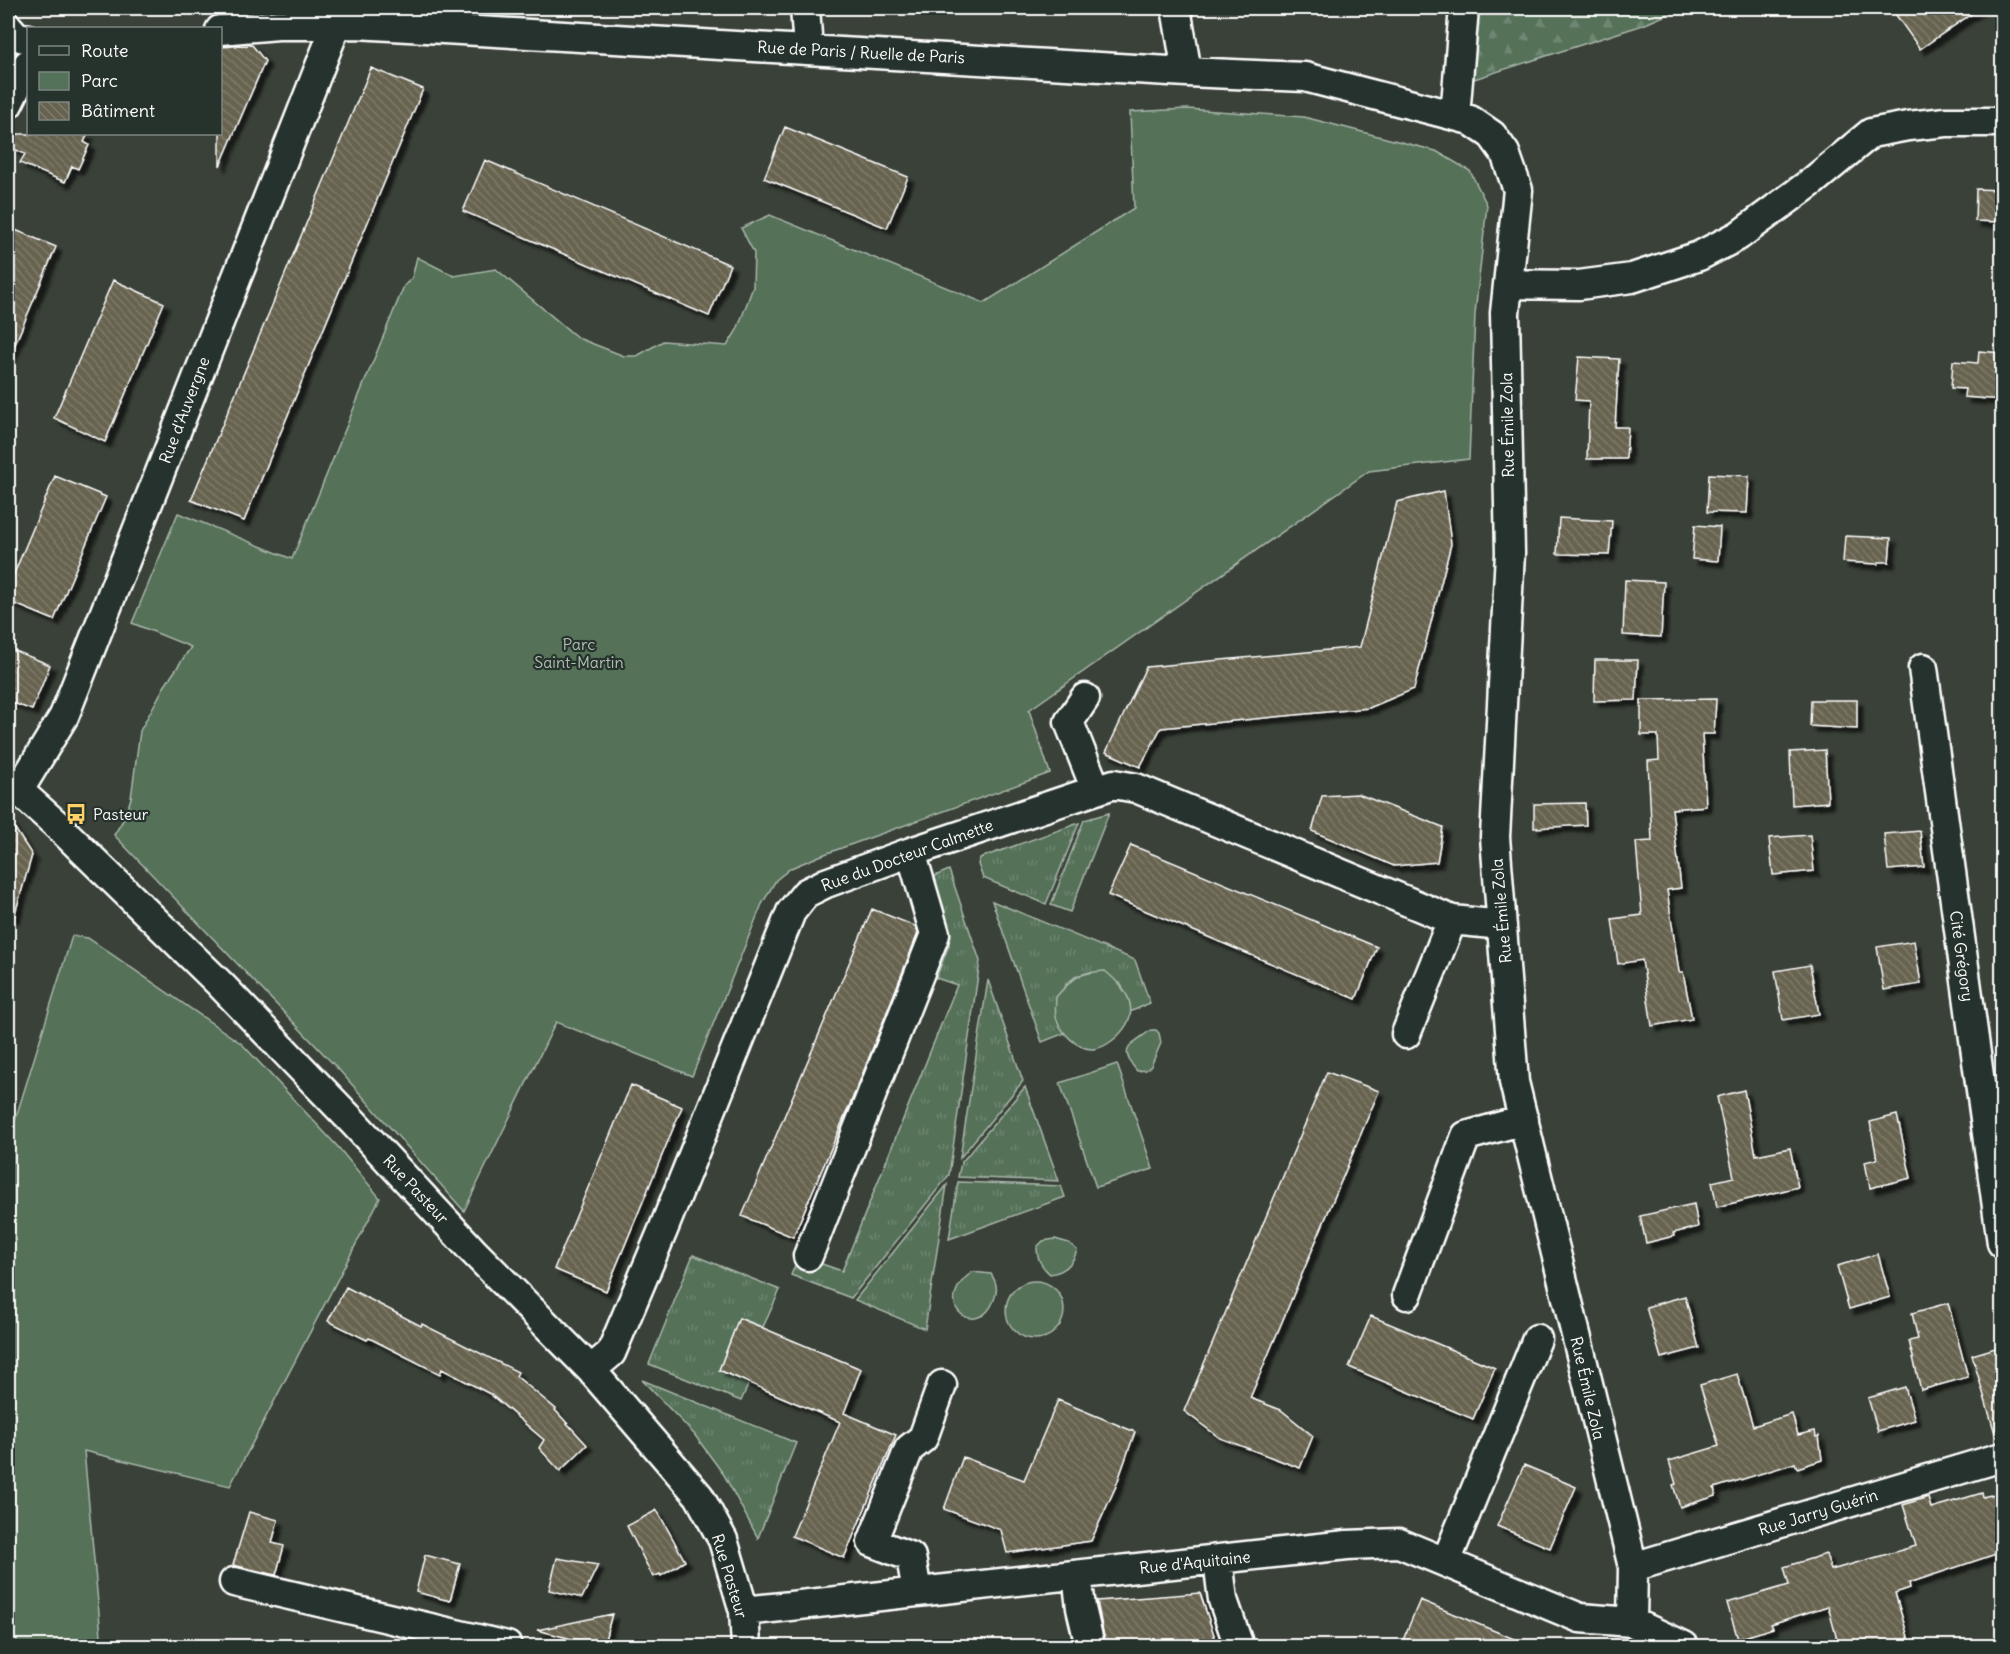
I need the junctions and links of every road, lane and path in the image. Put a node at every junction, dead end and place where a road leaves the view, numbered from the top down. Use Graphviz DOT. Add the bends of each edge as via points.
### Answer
graph roads {
  1 [pos="10,8"];
  2 [pos="805,8"];
  3 [pos="1176,8"];
  4 [pos="1464,8"];
  5 [pos="277,16"];
  6 [pos="8,22"];
  7 [pos="337,23"];
  8 [pos="8,27"];
  9 [pos="222,30"];
  10 [pos="27,39"];
  11 [pos="808,49"];
  12 [pos="27,66"];
  13 [pos="1187,72"];
  14 [pos="8,104"];
  15 [pos="1455,116"];
  16 [pos="2002,122"];
  17 [pos="1492,135"];
  18 [pos="1508,284"];
  19 [pos="1923,668"];
  20 [pos="1085,698"];
  21 [pos="13,785"];
  22 [pos="1096,790"];
  23 [pos="911,852"];
  24 [pos="1452,920"];
  25 [pos="1502,925"];
  26 [pos="1406,1034"];
  27 [pos="1524,1120"];
  28 [pos="2002,1243"];
  29 [pos="808,1256"];
  30 [pos="1407,1295"];
  31 [pos="1537,1339"];
  32 [pos="591,1370"];
  33 [pos="942,1385"];
  34 [pos="2002,1456"];
  35 [pos="1218,1560"];
  36 [pos="1446,1562"];
  37 [pos="1633,1567"];
  38 [pos="1077,1575"];
  39 [pos="234,1582"];
  40 [pos="917,1592"];
  41 [pos="744,1611"];
  42 [pos="1632,1622"];
  43 [pos="507,1647"];
  44 [pos="746,1647"];
  45 [pos="1090,1647"];
  46 [pos="1239,1647"];
  47 [pos="1684,1647"];
  1 -- 6 [label="street"];
  2 -- 11 [label="street"];
  3 -- 13 [label="street"];
  4 -- 15 [label="street"];
  5 -- 7 [label="street, Rue de Paris / Ruelle de Paris"];
  5 -- 9 [label="street, Rue de Paris / Ruelle de Paris"];
  7 -- 11 [label="street, Rue de Paris / Ruelle de Paris"];
  7 -- 21 [label="street, Rue d'Auvergne" via="64,716"];
  8 -- 10 [label="street" via="16,36"];
  11 -- 13 [label="street, Rue de Paris / Ruelle de Paris"];
  12 -- 14 [label="street"];
  13 -- 15 [label="street, Rue de Paris / Ruelle de Paris" via="1305,77"];
  15 -- 17 [label="street, Rue de Paris / Ruelle de Paris" via="1470,120"];
  16 -- 18 [label="street" via="1946,122 1871,133 1814,181 1738,236 1699,256 1632,278 1579,285"];
  17 -- 18 [label="street, Rue Émile Zola" via="1505,153 1518,190"];
  18 -- 25 [label="street, Rue Émile Zola" via="1505,313 1510,553 1495,837"];
  19 -- 28 [label="street, Cité Grégory"];
  20 -- 22 [label="street" via="1068,722"];
  21 -- 32 [label="street, Rue Pasteur" via="219,984"];
  22 -- 23 [label="street, Rue du Docteur Calmette"];
  22 -- 24 [label="street, Rue du Docteur Calmette" via="1114,784 1136,788"];
  23 -- 29 [label="street" via="935,934"];
  23 -- 32 [label="street, Rue du Docteur Calmette" via="806,893 791,912 611,1353"];
  24 -- 25 [label="street, Rue du Docteur Calmette"];
  24 -- 26 [label="street"];
  25 -- 27 [label="street, Rue Émile Zola" via="1514,1082"];
  27 -- 30 [label="street" via="1466,1136"];
  27 -- 37 [label="street, Rue Émile Zola"];
  31 -- 36 [label="street"];
  32 -- 41 [label="street, Rue Pasteur" via="699,1496 723,1540"];
  33 -- 40 [label="street" via="923,1438 909,1449 872,1542 911,1557"];
  34 -- 37 [label="street, Rue Jarry Guérin"];
  35 -- 36 [label="street, Rue d'Aquitaine" via="1347,1545 1399,1544"];
  35 -- 38 [label="street, Rue d'Aquitaine"];
  35 -- 46 [label="street" via="1223,1600"];
  36 -- 42 [label="street, Rue d'Aquitaine" via="1580,1618"];
  37 -- 42 [label="street, Rue Émile Zola"];
  38 -- 40 [label="street, Rue d'Aquitaine"];
  38 -- 45 [label="street"];
  39 -- 43 [label="street"];
  40 -- 41 [label="street, Rue d'Aquitaine"];
  41 -- 44 [label="street, Rue Pasteur"];
  42 -- 47 [label="street"];
}
